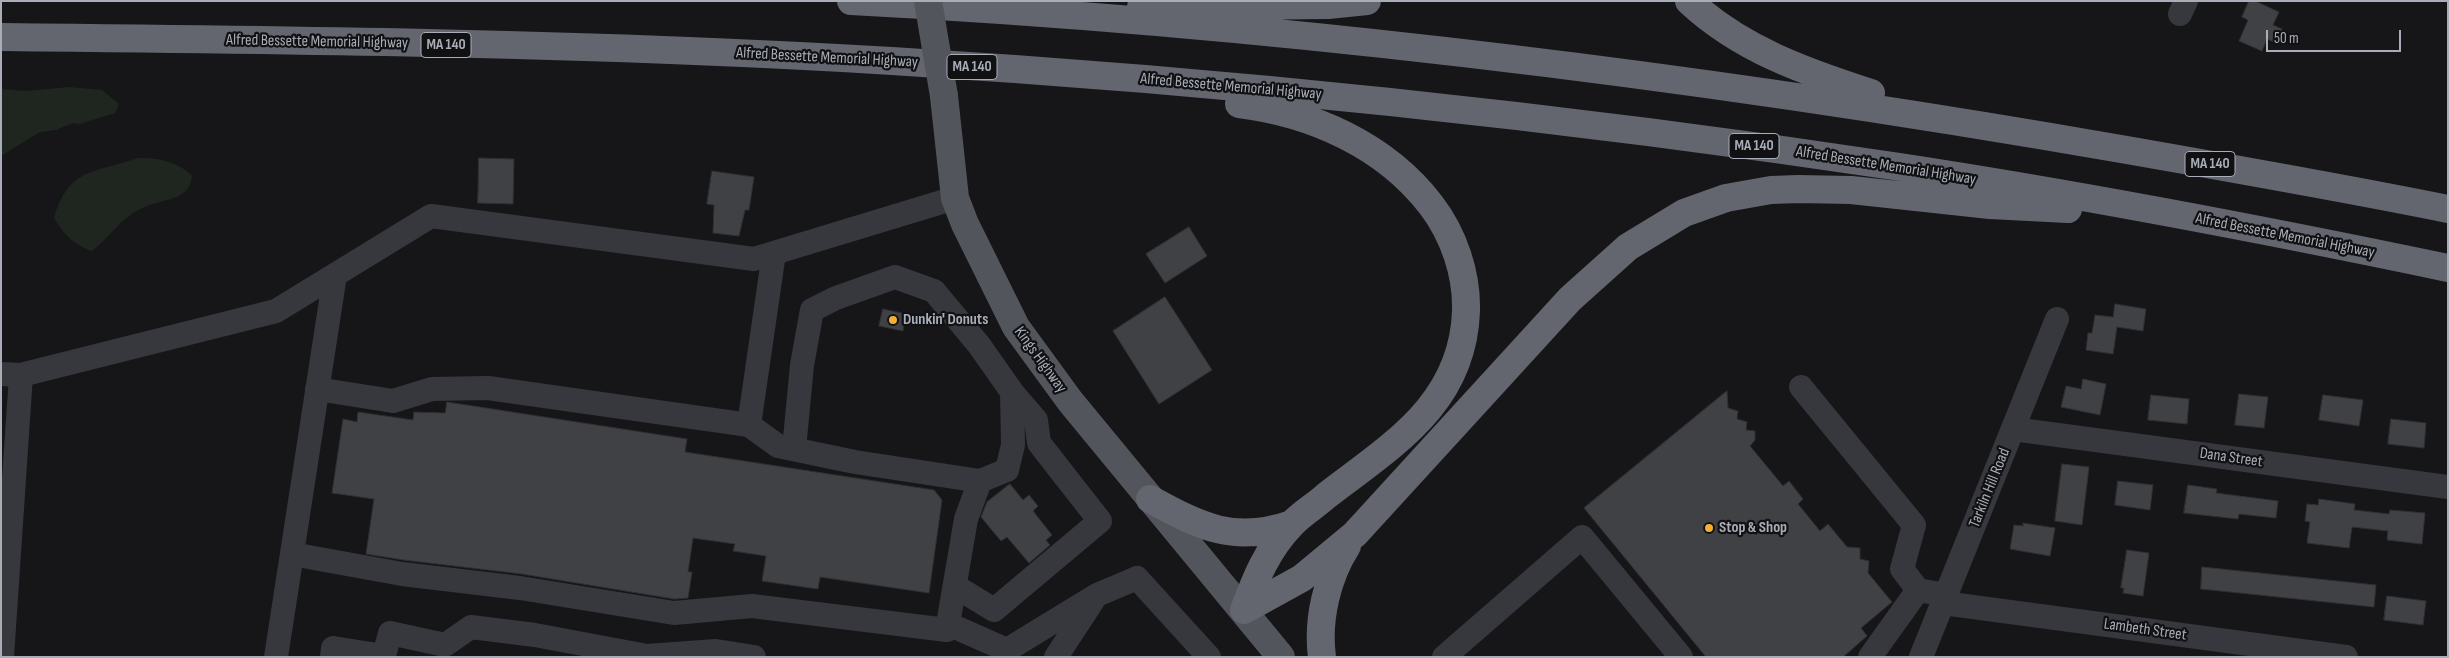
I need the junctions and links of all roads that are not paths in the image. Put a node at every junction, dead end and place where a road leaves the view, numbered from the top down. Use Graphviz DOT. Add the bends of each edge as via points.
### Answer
graph roads {
  1 [pos="851,1"];
  2 [pos="928,1"];
  3 [pos="1367,1"];
  4 [pos="1689,1"];
  5 [pos="1006,11"];
  6 [pos="1,37"];
  7 [pos="1054,73"];
  8 [pos="1971,122"];
  9 [pos="955,198"];
  10 [pos="2448,209"];
  11 [pos="2166,212"];
  12 [pos="774,253"];
  13 [pos="2448,268"];
  14 [pos="335,274"];
  15 [pos="2057,319"];
  16 [pos="11,375"];
  17 [pos="1801,388"];
  18 [pos="317,389"];
  19 [pos="1012,392"];
  20 [pos="749,425"];
  21 [pos="2013,429"];
  22 [pos="794,450"];
  23 [pos="980,481"];
  24 [pos="2448,487"];
  25 [pos="1150,499"];
  26 [pos="1292,524"];
  27 [pos="1355,534"];
  28 [pos="292,554"];
  29 [pos="955,586"];
  30 [pos="1918,590"];
  31 [pos="1097,595"];
  32 [pos="1945,599"];
  33 [pos="1244,610"];
  34 [pos="948,624"];
  35 [pos="2276,652"];
  36 [pos="2,657"];
  37 [pos="276,657"];
  38 [pos="332,657"];
  39 [pos="753,657"];
  40 [pos="1056,657"];
  41 [pos="1209,657"];
  42 [pos="1281,657"];
  43 [pos="1322,657"];
  44 [pos="1444,657"];
  45 [pos="1681,657"];
  46 [pos="1870,657"];
  47 [pos="1921,657"];
  48 [pos="2346,657"];
  1 -- 5 [label="highway, MA 140"];
  2 -- 9 [label="main road, Kings Highway, bridge" via="944,96"];
  3 -- 5 [label="highway" via="1328,5"];
  4 -- 8 [label="highway" via="1744,41 1798,68 1885,98"];
  5 -- 8 [label="highway, MA 140" via="1465,53 1763,91"];
  6 -- 7 [label="highway, Alfred Bessette Memorial Highway / MA 140" via="588,48 873,60"];
  7 -- 11 [label="highway, Alfred Bessette Memorial Highway / MA 140" via="1333,96 1553,120 1902,167"];
  7 -- 26 [label="highway" via="1297,115 1328,127 1384,160 1423,195 1439,215 1462,271 1466,300 1466,327 1451,379 1437,400 1401,438"];
  8 -- 10 [label="highway, MA 140" via="2300,179"];
  9 -- 12 [label="street"];
  9 -- 25 [label="main road, Kings Highway" via="1002,302 1028,346"];
  11 -- 13 [label="highway, Alfred Bessette Memorial Highway / MA 140"];
  11 -- 27 [label="highway" via="2025,207 1824,189 1771,190 1726,198 1684,212 1645,234 1570,299"];
  12 -- 14 [label="street" via="754,259 431,216"];
  12 -- 20 [label="street"];
  14 -- 16 [label="street" via="276,311"];
  14 -- 18 [label="street"];
  15 -- 21 [label="street, Tarkiln Hill Road"];
  16 -- 36 [label="street"];
  17 -- 30 [label="street" via="1914,525 1902,569"];
  18 -- 20 [label="street" via="393,400 432,389 488,388"];
  18 -- 28 [label="street"];
  19 -- 22 [label="street" via="979,345 934,291 895,277 812,310 802,365"];
  19 -- 23 [label="street" via="1013,445 1007,470"];
  19 -- 29 [label="street" via="1036,420 1039,443 1100,521 994,610"];
  20 -- 22 [label="street" via="778,446"];
  21 -- 24 [label="street, Dana Street"];
  21 -- 32 [label="street, Tarkiln Hill Road"];
  22 -- 23 [label="street"];
  23 -- 29 [label="street" via="966,519"];
  25 -- 26 [label="highway" via="1197,524 1233,534 1260,533"];
  25 -- 33 [label="main road, Kings Highway"];
  26 -- 33 [label="highway" via="1266,555"];
  27 -- 33 [label="highway" via="1302,578"];
  27 -- 43 [label="highway" via="1335,570 1325,601 1320,635"];
  28 -- 34 [label="street" via="402,574 520,588 674,613 752,606 947,630"];
  28 -- 37 [label="street"];
  29 -- 34 [label="street"];
  30 -- 32 [label="street, Lambeth Street"];
  30 -- 46 [label="street"];
  31 -- 34 [label="street" via="1007,650"];
  31 -- 40 [label="street"];
  31 -- 41 [label="street" via="1137,578"];
  32 -- 35 [label="street, Lambeth Street"];
  32 -- 47 [label="street, Tarkiln Hill Road"];
  33 -- 42 [label="main road, Kings Highway"];
  35 -- 48 [label="street, Lambeth Street"];
  38 -- 39 [label="street" via="334,648 384,656 390,633 445,645 471,627 535,635 647,656 716,651"];
  44 -- 45 [label="street" via="1582,537"];
}
